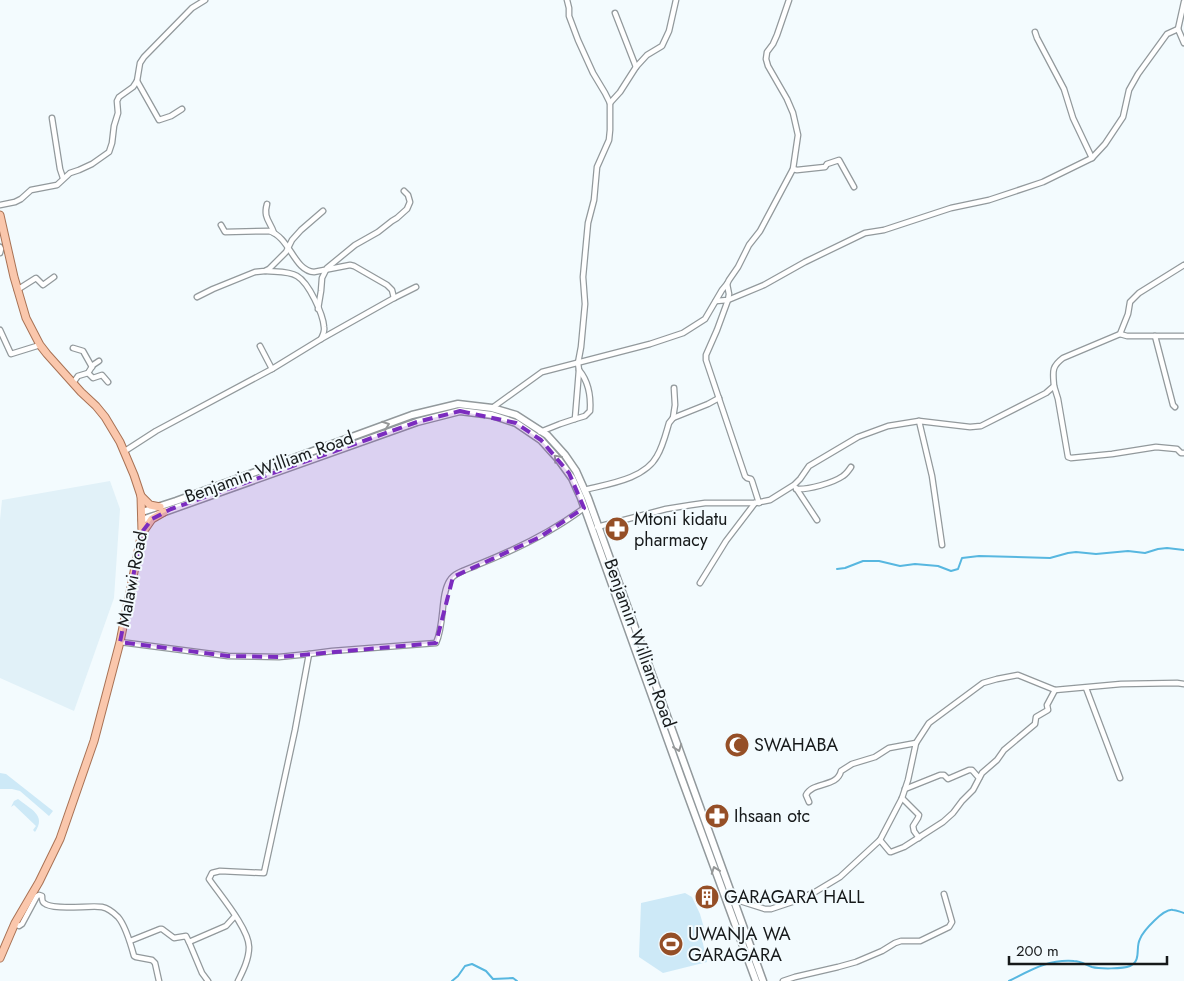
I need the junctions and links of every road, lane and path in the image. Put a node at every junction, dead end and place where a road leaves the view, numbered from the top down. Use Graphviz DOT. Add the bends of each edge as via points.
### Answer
graph roads {
  1 [pos="205,0"];
  2 [pos="567,0"];
  3 [pos="676,0"];
  4 [pos="789,0"];
  5 [pos="1184,2"];
  6 [pos="615,13"];
  7 [pos="1178,28"];
  8 [pos="1035,32"];
  9 [pos="1184,43"];
  10 [pos="636,67"];
  11 [pos="137,82"];
  12 [pos="610,103"];
  13 [pos="182,109"];
  14 [pos="52,118"];
  15 [pos="1092,158"];
  16 [pos="793,169"];
  17 [pos="63,178"];
  18 [pos="854,187"];
  19 [pos="404,191"];
  20 [pos="267,204"];
  21 [pos="0,205"];
  22 [pos="323,211"];
  23 [pos="0,215"];
  24 [pos="221,225"];
  25 [pos="274,233"];
  26 [pos="288,247"];
  27 [pos="0,248"];
  28 [pos="0,253"];
  29 [pos="1184,265"];
  30 [pos="325,270"];
  31 [pos="265,271"];
  32 [pos="54,278"];
  33 [pos="727,284"];
  34 [pos="416,287"];
  35 [pos="17,290"];
  36 [pos="720,294"];
  37 [pos="729,294"];
  38 [pos="197,297"];
  39 [pos="394,298"];
  40 [pos="728,300"];
  41 [pos="716,301"];
  42 [pos="318,309"];
  43 [pos="0,330"];
  44 [pos="1120,334"];
  45 [pos="1155,336"];
  46 [pos="1184,336"];
  47 [pos="322,339"];
  48 [pos="40,345"];
  49 [pos="260,346"];
  50 [pos="73,348"];
  51 [pos="100,361"];
  52 [pos="578,363"];
  53 [pos="92,367"];
  54 [pos="272,369"];
  55 [pos="579,370"];
  56 [pos="88,373"];
  57 [pos="108,382"];
  58 [pos="73,383"];
  59 [pos="1054,386"];
  60 [pos="674,388"];
  61 [pos="719,398"];
  62 [pos="1175,407"];
  63 [pos="492,408"];
  64 [pos="673,418"];
  65 [pos="575,419"];
  66 [pos="919,421"];
  67 [pos="539,434"];
  68 [pos="125,451"];
  69 [pos="1184,453"];
  70 [pos="851,467"];
  71 [pos="795,487"];
  72 [pos="584,490"];
  73 [pos="141,496"];
  74 [pos="757,503"];
  75 [pos="584,508"];
  76 [pos="162,509"];
  77 [pos="142,516"];
  78 [pos="817,520"];
  79 [pos="595,528"];
  80 [pos="142,532"];
  81 [pos="942,545"];
  82 [pos="700,583"];
  83 [pos="120,642"];
  84 [pos="309,654"];
  85 [pos="1184,684"];
  86 [pos="1086,688"];
  87 [pos="1055,690"];
  88 [pos="916,743"];
  89 [pos="979,778"];
  90 [pos="1120,778"];
  91 [pos="905,789"];
  92 [pos="902,798"];
  93 [pos="809,802"];
  94 [pos="918,838"];
  95 [pos="880,840"];
  96 [pos="944,894"];
  97 [pos="733,900"];
  98 [pos="235,916"];
  99 [pos="14,922"];
  100 [pos="130,941"];
  101 [pos="189,942"];
  102 [pos="0,958"];
  103 [pos="159,981"];
  104 [pos="208,981"];
  105 [pos="238,981"];
  106 [pos="756,981"];
  107 [pos="763,981"];
  108 [pos="783,981"];
  1 -- 11 [label="street" via="192,8 144,57"];
  2 -- 12 [label="street" via="578,40"];
  3 -- 10 [label="street" via="662,46"];
  4 -- 16 [label="street" via="766,59 793,113 798,135"];
  5 -- 7 [label="street"];
  6 -- 10 [label="street"];
  7 -- 9 [label="street"];
  7 -- 15 [label="street" via="1167,34 1138,74 1129,90 1123,116"];
  8 -- 15 [label="street" via="1064,89 1073,118"];
  10 -- 12 [label="street"];
  11 -- 13 [label="street" via="159,120"];
  11 -- 17 [label="street" via="117,101 118,113 108,152"];
  12 -- 52 [label="street" via="609,140 597,167 588,223 583,277 585,304"];
  14 -- 17 [label="street"];
  15 -- 40 [label="street" via="1043,182 989,200 864,233"];
  16 -- 18 [label="street" via="825,167 839,160"];
  16 -- 33 [label="street"];
  17 -- 21 [label="street" via="57,185 31,190 15,202"];
  19 -- 30 [label="street" via="410,202 408,209"];
  20 -- 25 [label="street" via="265,212"];
  22 -- 26 [label="street" via="301,230"];
  23 -- 35 [label="main road, Malawi Road"];
  24 -- 25 [label="street" via="225,232"];
  25 -- 26 [label="street"];
  26 -- 30 [label="street" via="306,270"];
  26 -- 31 [label="street"];
  27 -- 28 [label="street"];
  29 -- 44 [label="street" via="1130,302"];
  30 -- 39 [label="street" via="354,266 388,285"];
  30 -- 42 [label="street"];
  31 -- 38 [label="street" via="255,272"];
  31 -- 42 [label="street" via="296,276 311,291"];
  32 -- 35 [label="street" via="44,285 36,278"];
  33 -- 36 [label="street"];
  33 -- 37 [label="street"];
  34 -- 39 [label="street"];
  35 -- 48 [label="main road, Malawi Road"];
  36 -- 37 [label="street"];
  36 -- 41 [label="street"];
  37 -- 40 [label="street"];
  39 -- 47 [label="street"];
  40 -- 41 [label="street"];
  40 -- 61 [label="street" via="706,355"];
  41 -- 52 [label="street" via="705,319 682,333"];
  42 -- 47 [label="street" via="324,326"];
  43 -- 48 [label="street" via="11,354"];
  44 -- 45 [label="street"];
  44 -- 59 [label="street" via="1063,358 1054,367"];
  45 -- 46 [label="street"];
  45 -- 62 [label="street"];
  47 -- 54 [label="street"];
  48 -- 58 [label="main road, Malawi Road"];
  49 -- 54 [label="street"];
  50 -- 53 [label="street" via="82,351"];
  51 -- 53 [label="street"];
  52 -- 55 [label="street"];
  52 -- 63 [label="street" via="538,373"];
  53 -- 56 [label="street"];
  54 -- 68 [label="street"];
  55 -- 65 [label="street"];
  55 -- 65 [label="street" via="590,391 590,411"];
  56 -- 57 [label="street" via="93,378 102,374"];
  56 -- 58 [label="street" via="78,376"];
  58 -- 68 [label="main road, Malawi Road" via="105,417"];
  59 -- 66 [label="street" via="981,426"];
  59 -- 69 [label="street" via="1071,458 1156,447"];
  60 -- 64 [label="street"];
  61 -- 64 [label="street"];
  61 -- 74 [label="street" via="736,454 744,476 752,481"];
  63 -- 67 [label="main road, Benjamin William Road" via="516,415"];
  76 -- 63 [label="main road, Benjamin William Road, one-way" via="412,415 458,404"];
  64 -- 72 [label="street" via="657,456 644,472"];
  65 -- 67 [label="street"];
  66 -- 71 [label="street" via="888,426 858,437 809,466"];
  66 -- 81 [label="street" via="932,476"];
  67 -- 72 [label="main road, Benjamin William Road" via="547,435 564,455"];
  75 -- 67 [label="main road, Benjamin William Road, one-way" via="569,474"];
  67 -- 76 [label="main road, Benjamin William Road" via="492,415 460,411 417,422"];
  68 -- 73 [label="main road, Malawi Road"];
  70 -- 71 [label="street" via="843,476 829,482 808,489"];
  71 -- 74 [label="street"];
  71 -- 78 [label="street"];
  72 -- 79 [label="main road, Benjamin William Road"];
  73 -- 76 [label="main road" via="150,505"];
  73 -- 77 [label="main road, Malawi Road"];
  74 -- 79 [label="street" via="691,505"];
  74 -- 82 [label="street" via="726,541"];
  75 -- 79 [label="main road, Benjamin William Road"];
  75 -- 84 [label="street" via="540,537 453,577 447,586 436,643"];
  76 -- 77 [label="main road, Benjamin William Road"];
  76 -- 80 [label="main road"];
  77 -- 80 [label="main road, Malawi Road"];
  79 -- 97 [label="main road, Benjamin William Road, one-way"];
  106 -- 79 [label="main road, Benjamin William Road, one-way"];
  80 -- 83 [label="main road, Malawi Road"];
  83 -- 84 [label="street" via="228,656"];
  83 -- 99 [label="main road, Malawi Road" via="96,733 64,829 39,882"];
  84 -- 98 [label="street" via="264,873 220,871 212,873 209,879"];
  85 -- 86 [label="street" via="1121,684"];
  86 -- 87 [label="street"];
  86 -- 90 [label="street"];
  87 -- 88 [label="street" via="1018,675 983,684 929,723"];
  87 -- 89 [label="street" via="1047,711 1036,717 1035,724 1004,750"];
  88 -- 91 [label="street"];
  88 -- 93 [label="street" via="892,747 841,770 832,782 807,792"];
  89 -- 91 [label="street" via="969,770 948,779 940,775"];
  89 -- 94 [label="street" via="954,812"];
  91 -- 92 [label="street"];
  92 -- 94 [label="street" via="919,815 913,826"];
  92 -- 95 [label="street"];
  94 -- 95 [label="street" via="891,852"];
  95 -- 97 [label="street" via="840,877 792,902 768,909"];
  96 -- 108 [label="street" via="952,922 949,927 920,941 895,943 856,962"];
  97 -- 107 [label="main road, Benjamin William Road"];
  98 -- 101 [label="street" via="226,926"];
  98 -- 105 [label="street" via="244,928 249,946"];
  99 -- 100 [label="street" via="22,924 39,895 45,904 54,906 108,909 119,918"];
  99 -- 102 [label="main road, Malawi Road"];
  100 -- 101 [label="street" via="162,929 174,938 186,936"];
  100 -- 103 [label="street" via="134,956 155,963"];
  101 -- 104 [label="street"];
}
